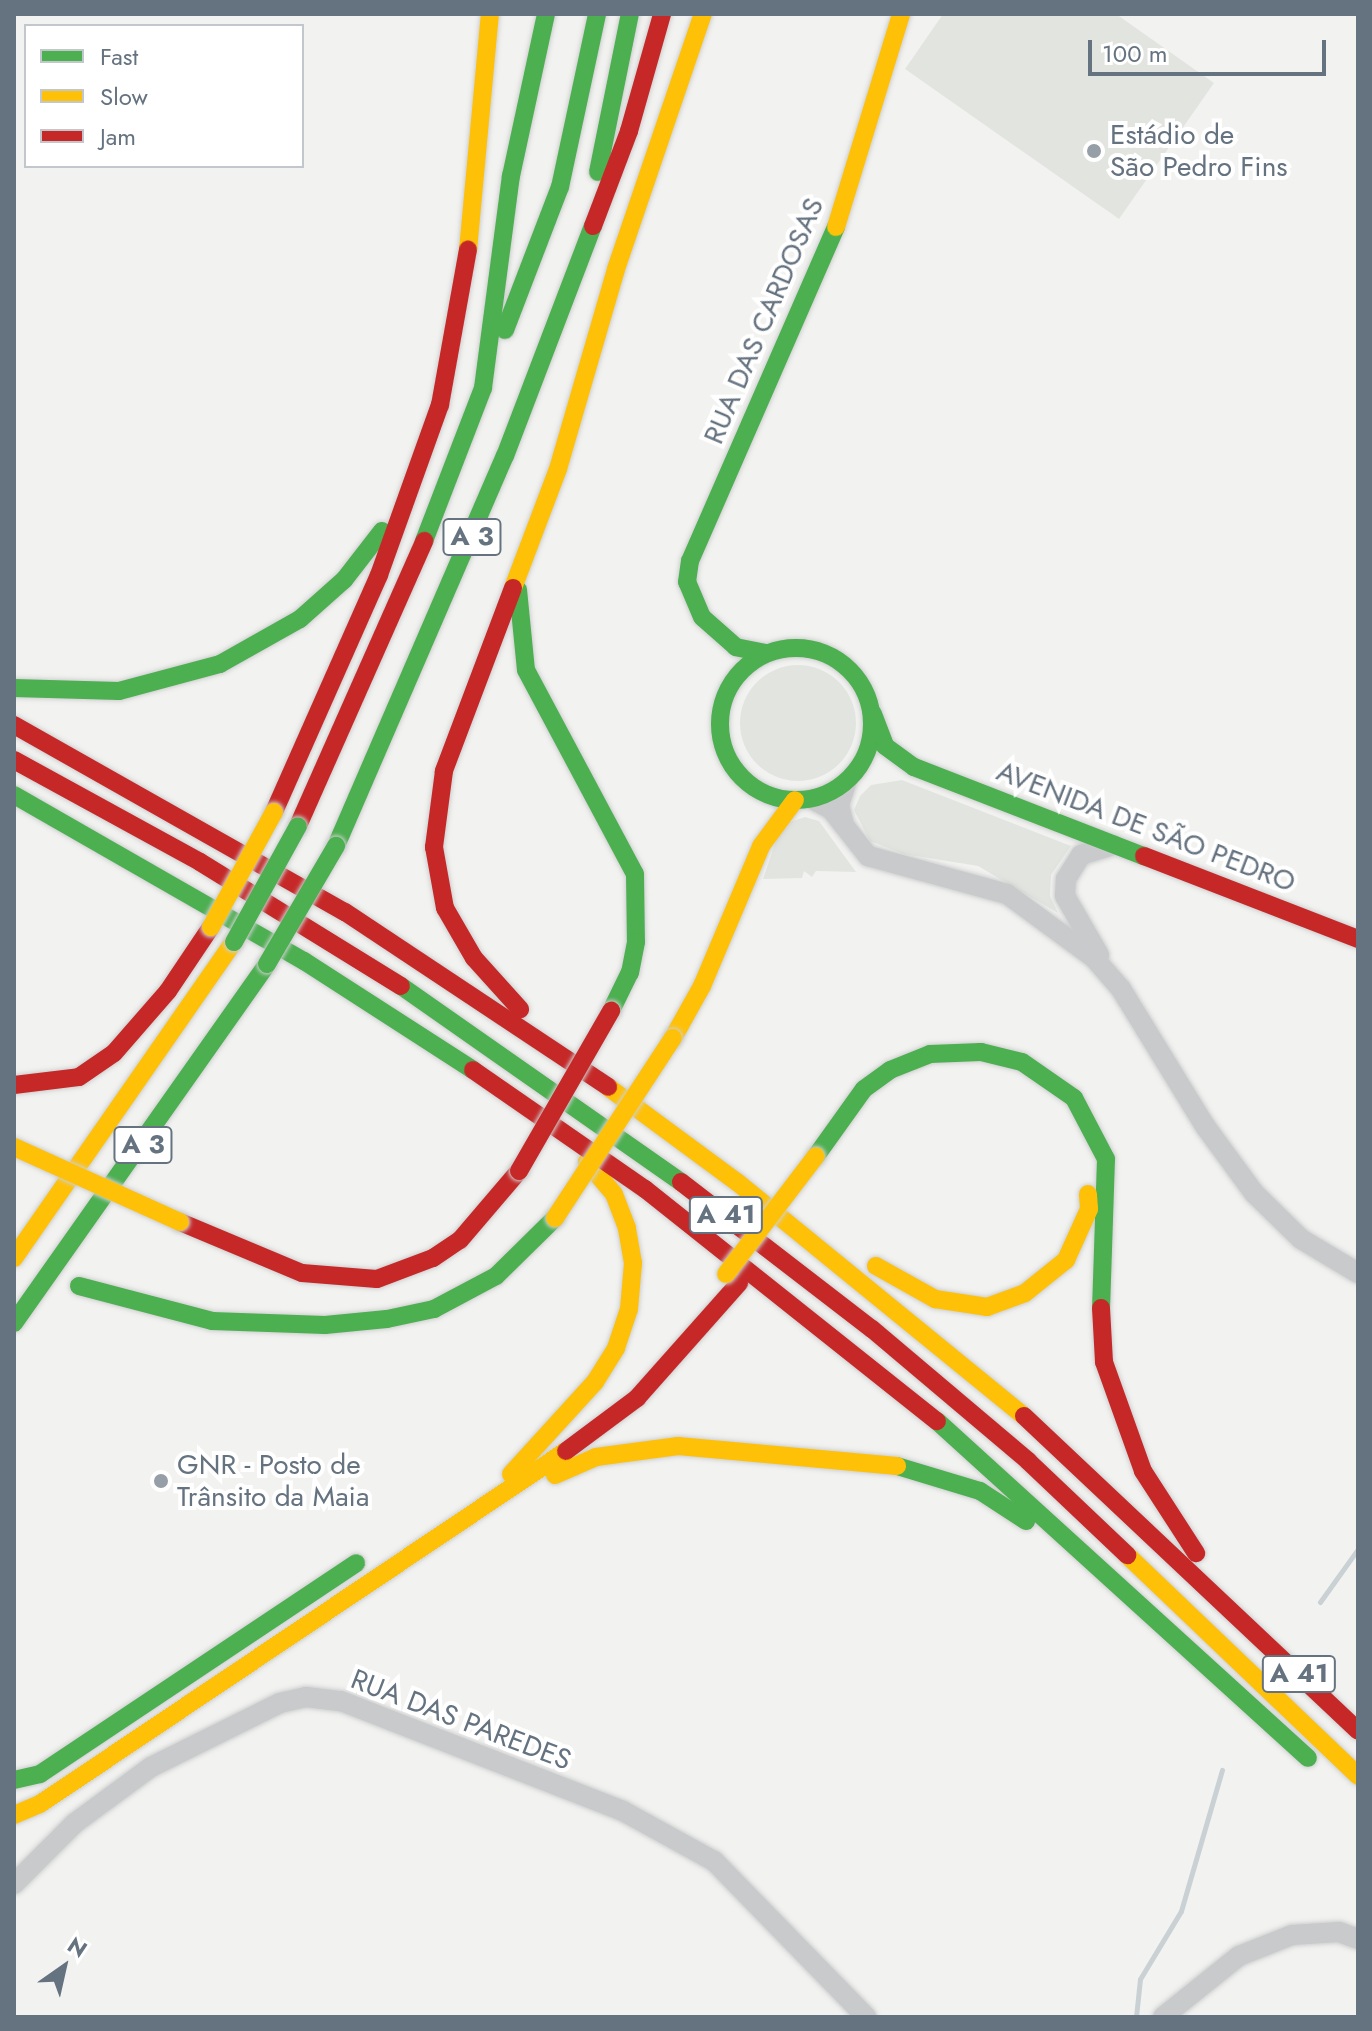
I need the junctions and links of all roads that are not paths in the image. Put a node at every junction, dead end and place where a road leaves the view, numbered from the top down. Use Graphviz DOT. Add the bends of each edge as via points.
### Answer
graph roads {
  1 [pos="490,14"];
  2 [pos="546,14"];
  3 [pos="597,14"];
  4 [pos="630,14"];
  5 [pos="662,14"];
  6 [pos="703,14"];
  7 [pos="901,14"];
  8 [pos="591,221"];
  9 [pos="483,388"];
  10 [pos="420,464"];
  11 [pos="520,567"];
  12 [pos="721,637"];
  13 [pos="766,653"];
  14 [pos="14,688"];
  15 [pos="726,692"];
  16 [pos="873,714"];
  17 [pos="14,725"];
  18 [pos="14,760"];
  19 [pos="914,767"];
  20 [pos="736,770"];
  21 [pos="851,777"];
  22 [pos="14,795"];
  23 [pos="803,800"];
  24 [pos="845,828"];
  25 [pos="1117,845"];
  26 [pos="750,867"];
  27 [pos="1358,939"];
  28 [pos="1121,989"];
  29 [pos="568,1058"];
  30 [pos="14,1085"];
  31 [pos="521,1101"];
  32 [pos="14,1147"];
  33 [pos="823,1160"];
  34 [pos="809,1237"];
  35 [pos="14,1258"];
  36 [pos="1358,1273"];
  37 [pos="733,1279"];
  38 [pos="79,1286"];
  39 [pos="14,1323"];
  40 [pos="511,1474"];
  41 [pos="484,1509"];
  42 [pos="430,1517"];
  43 [pos="369,1555"];
  44 [pos="1121,1583"];
  45 [pos="1241,1616"];
  46 [pos="1358,1731"];
  47 [pos="1358,1776"];
  48 [pos="14,1780"];
  49 [pos="1358,1800"];
  50 [pos="14,1815"];
  51 [pos="14,1884"];
  52 [pos="1358,1939"];
  53 [pos="866,2017"];
  54 [pos="1163,2017"];
  1 -- 10 [label="main road" via="469,247 440,405"];
  2 -- 9 [label="main road, A 3" via="511,176"];
  3 -- 9 [label="main road, A 3" via="560,187"];
  4 -- 8 [label="main road, A 3" via="606,119"];
  5 -- 8 [label="main road, A 3" via="629,131"];
  6 -- 11 [label="main road" via="616,269 558,469"];
  7 -- 12 [label="main road, RUA DAS CARDOSAS" via="844,208 690,561 692,601"];
  8 -- 39 [label="main road, A 3, bridge" via="482,514 336,846 267,964"];
  9 -- 35 [label="main road, A 3, bridge" via="418,558 298,826 234,942"];
  10 -- 14 [label="main road" via="386,525 344,580 300,619 254,649 187,676 119,691"];
  10 -- 30 [label="main road, bridge" via="379,575 274,812 211,927 168,991 114,1053 79,1077"];
  11 -- 29 [label="main road" via="444,771 434,847 445,908 474,958"];
  11 -- 32 [label="main road, bridge" via="518,626 526,670 635,874 636,942 630,972 611,1011 519,1171 460,1240 433,1258 377,1279 302,1273"];
  12 -- 13 [label="main road, RUA DAS CARDOSAS" via="736,647"];
  12 -- 15 [label="main road, RUA DAS CARDOSAS" via="731,666"];
  13 -- 15 [label="main road" via="750,663"];
  13 -- 16 [label="main road" via="812,648 834,657 853,672"];
  15 -- 20 [label="main road" via="720,724"];
  16 -- 19 [label="main road, AVENIDA DE SÃO PEDRO" via="885,746"];
  16 -- 21 [label="main road" via="868,752"];
  17 -- 29 [label="main road, A 41" via="333,904"];
  18 -- 47 [label="main road, A 41" via="200,862 389,977 556,1089 709,1202 1028,1461"];
  19 -- 21 [label="main road, AVENIDA DE SÃO PEDRO" via="881,765"];
  19 -- 25 [label="main road, AVENIDA DE SÃO PEDRO"];
  20 -- 23 [label="main road" via="762,792"];
  20 -- 26 [label="main road" via="755,818"];
  21 -- 23 [label="main road"];
  21 -- 24 [label="street" via="839,805"];
  22 -- 31 [label="main road" via="278,945"];
  23 -- 24 [label="street" via="831,809"];
  23 -- 26 [label="main road" via="770,827"];
  24 -- 28 [label="street" via="854,844 886,865 1007,894 1094,958"];
  25 -- 27 [label="main road, AVENIDA DE SÃO PEDRO"];
  25 -- 28 [label="street" via="1101,845 1081,855 1066,879 1065,896"];
  26 -- 38 [label="main road, bridge" via="718,952 673,1038 555,1218 496,1276 434,1309 325,1325 212,1321"];
  28 -- 36 [label="street" via="1205,1126 1254,1193 1301,1239"];
  29 -- 34 [label="main road, A 41"];
  31 -- 40 [label="main road" via="573,1146 614,1194 627,1228 633,1279 625,1325 602,1372"];
  31 -- 44 [label="main road" via="780,1292 956,1436"];
  33 -- 34 [label="main road" via="903,1083 930,1071 972,1068 1017,1078 1059,1107 1084,1153 1089,1209 1066,1260 1025,1293 987,1307 935,1299 904,1286 854,1251"];
  33 -- 37 [label="main road, bridge"];
  33 -- 45 [label="main road" via="864,1089 890,1070 930,1054 981,1052 1022,1062 1074,1098 1106,1159 1099,1267 1104,1362 1143,1471"];
  34 -- 45 [label="main road, A 41" via="1017,1410"];
  37 -- 40 [label="main road" via="625,1386"];
  37 -- 41 [label="main road" via="637,1398"];
  40 -- 42 [label="main road"];
  41 -- 44 [label="main road" via="596,1457 633,1450 678,1446 851,1459 895,1465 980,1491"];
  41 -- 50 [label="main road" via="40,1804"];
  43 -- 48 [label="main road" via="40,1774"];
  44 -- 49 [label="main road"];
  45 -- 46 [label="main road, A 41"];
  51 -- 53 [label="street, RUA DAS PAREDES" via="84,1815 151,1767 280,1703 306,1697 341,1701 623,1811 714,1861"];
  52 -- 54 [label="street" via="1339,1932 1292,1935 1239,1956"];
}
